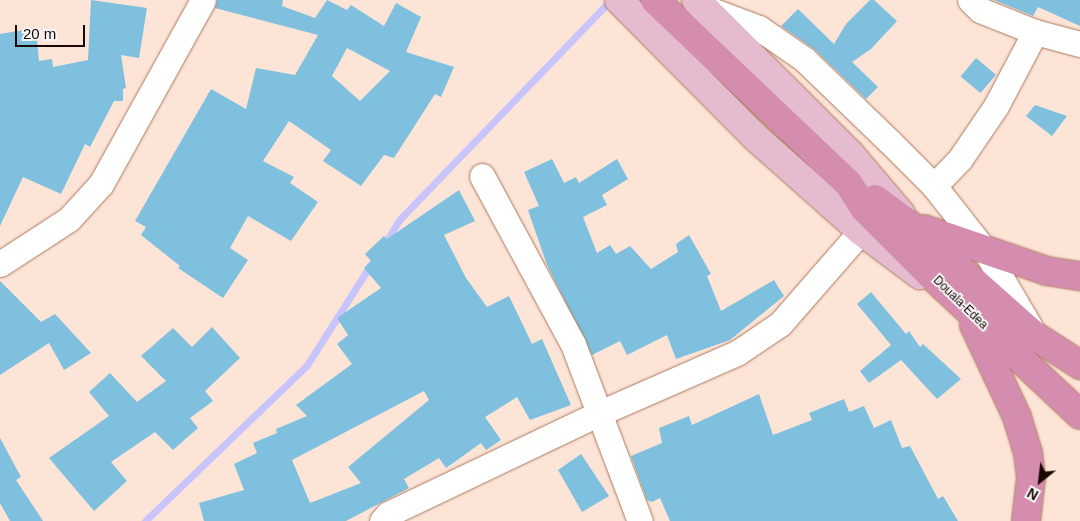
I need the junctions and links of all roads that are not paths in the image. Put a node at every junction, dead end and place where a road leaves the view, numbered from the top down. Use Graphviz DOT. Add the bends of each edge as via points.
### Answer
graph roads {
  1 [pos="203,0"];
  2 [pos="619,0"];
  3 [pos="655,0"];
  4 [pos="970,0"];
  5 [pos="700,4"];
  6 [pos="1034,32"];
  7 [pos="1080,44"];
  8 [pos="482,176"];
  9 [pos="848,183"];
  10 [pos="934,186"];
  11 [pos="910,224"];
  12 [pos="861,231"];
  13 [pos="986,252"];
  14 [pos="0,264"];
  15 [pos="1080,276"];
  16 [pos="967,310"];
  17 [pos="1035,336"];
  18 [pos="1080,364"];
  19 [pos="600,412"];
  20 [pos="1080,415"];
  21 [pos="382,521"];
  22 [pos="640,521"];
  23 [pos="1026,521"];
  1 -- 14 [label="street" via="101,184 69,219"];
  2 -- 12 [label="main road" via="726,109"];
  3 -- 9 [label="highway, Douala-Edea"];
  4 -- 6 [label="street" via="980,10"];
  5 -- 10 [label="street" via="759,28 804,59"];
  5 -- 11 [label="main road" via="852,156"];
  6 -- 7 [label="street"];
  6 -- 10 [label="street" via="996,106 960,159"];
  8 -- 19 [label="street" via="573,344"];
  9 -- 11 [label="highway, Douala-Edea"];
  9 -- 16 [label="highway, Douala-Edea" via="864,208"];
  10 -- 13 [label="street"];
  11 -- 13 [label="highway"];
  11 -- 17 [label="highway, Douala-Edea"];
  12 -- 16 [label="main road"];
  12 -- 19 [label="street" via="780,324 737,353"];
  13 -- 15 [label="highway" via="1047,271"];
  13 -- 17 [label="street"];
  16 -- 20 [label="highway, Douala-Edea"];
  16 -- 23 [label="highway" via="1018,417 1031,478"];
  17 -- 18 [label="highway, Douala-Edea"];
  19 -- 21 [label="street" via="388,514"];
  19 -- 22 [label="street"];
}
